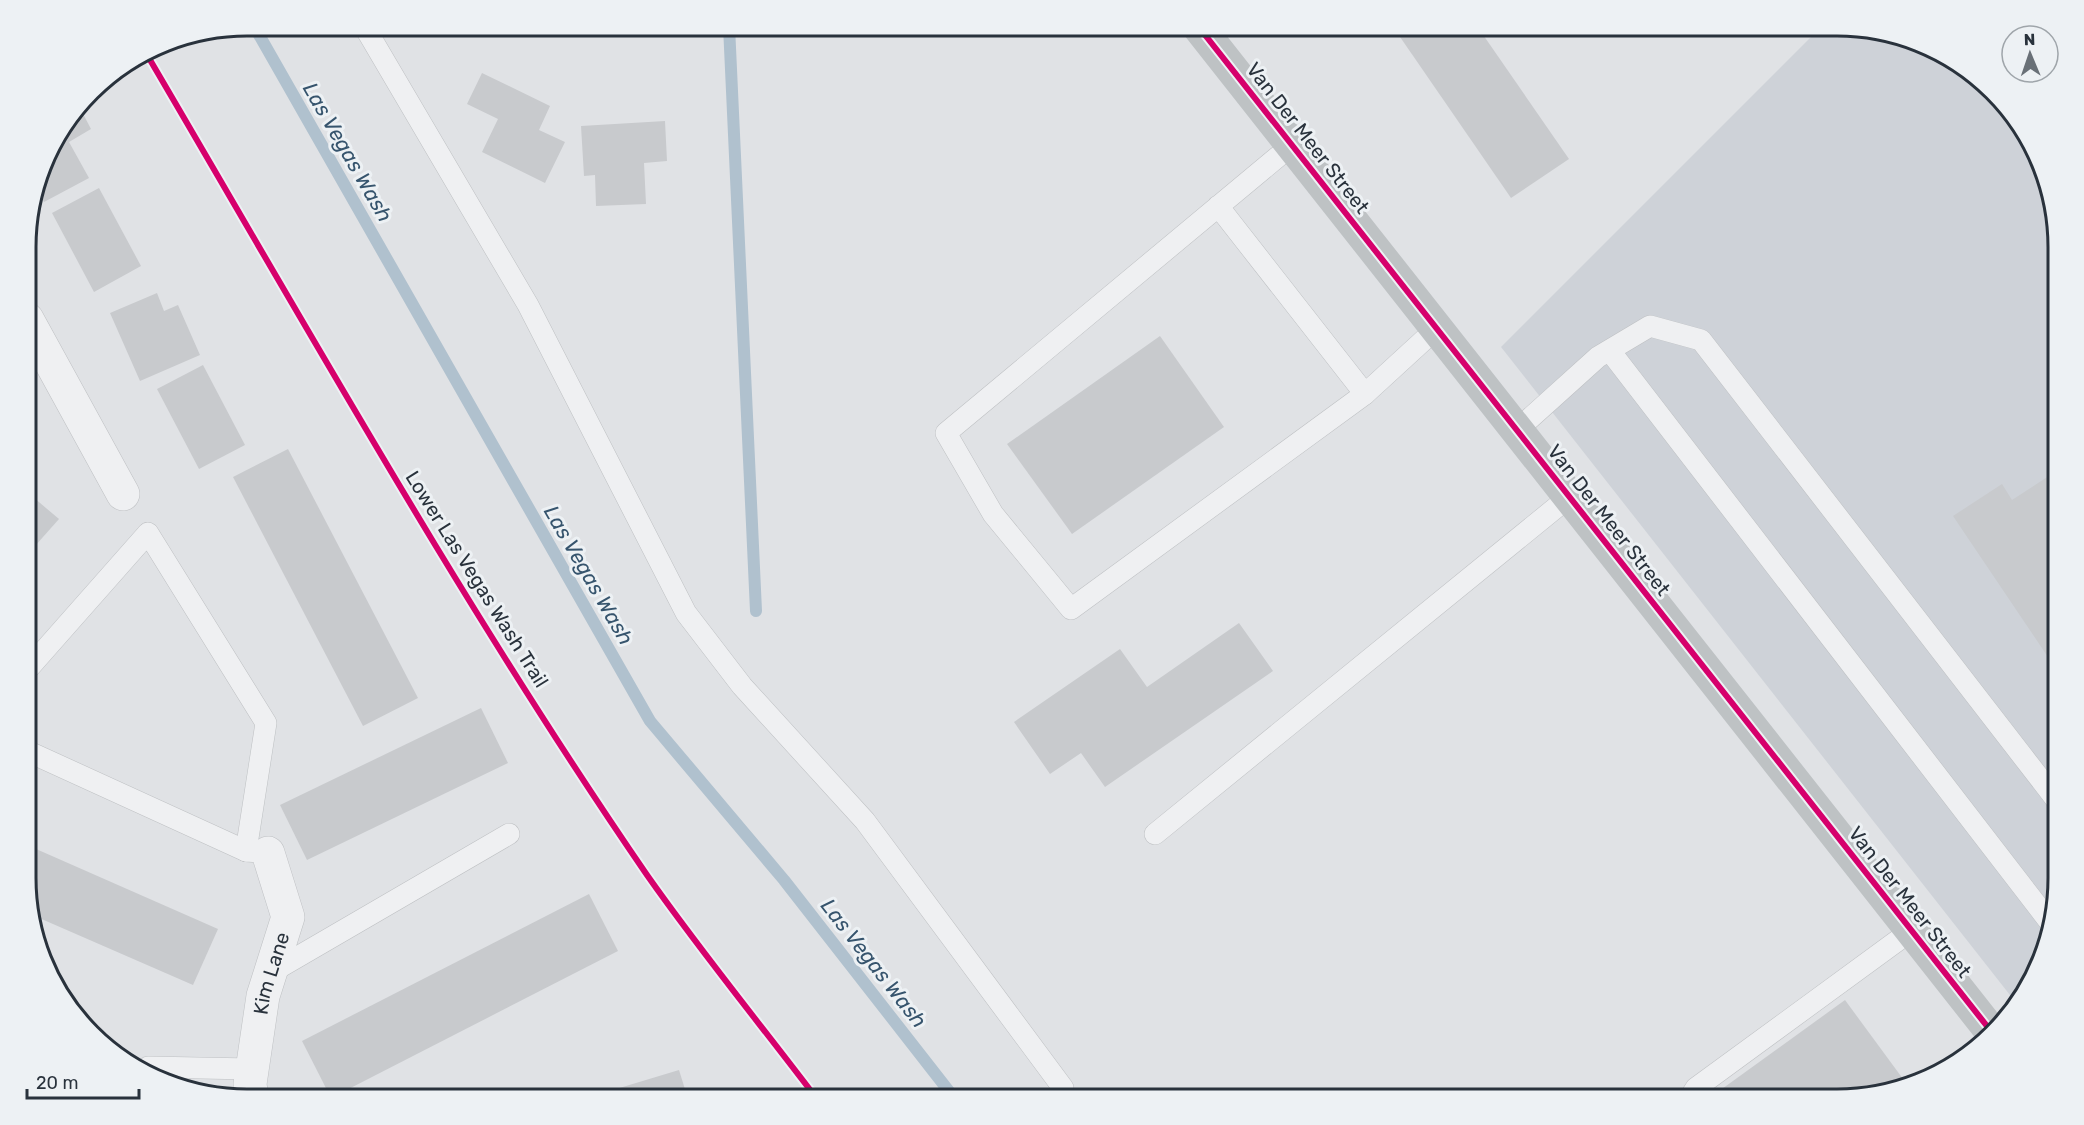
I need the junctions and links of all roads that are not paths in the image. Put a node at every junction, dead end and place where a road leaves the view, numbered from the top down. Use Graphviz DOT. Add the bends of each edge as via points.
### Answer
graph roads {
  1 [pos="370,36"];
  2 [pos="1206,36"];
  3 [pos="1292,145"];
  4 [pos="1218,206"];
  5 [pos="1437,328"];
  6 [pos="36,336"];
  7 [pos="1610,351"];
  8 [pos="1365,394"];
  9 [pos="1517,430"];
  10 [pos="123,494"];
  11 [pos="1569,497"];
  12 [pos="36,660"];
  13 [pos="36,755"];
  14 [pos="2048,789"];
  15 [pos="508,834"];
  16 [pos="1155,834"];
  17 [pos="257,852"];
  18 [pos="2045,915"];
  19 [pos="1911,930"];
  20 [pos="270,973"];
  21 [pos="1987,1026"];
  22 [pos="156,1068"];
  23 [pos="252,1084"];
  24 [pos="1063,1088"];
  25 [pos="1695,1089"];
  1 -- 24 [label="lane" via="528,305 686,613 742,686 865,821"];
  2 -- 3 [label="street, Van Der Meer Street"];
  3 -- 4 [label="lane"];
  3 -- 5 [label="street, Van Der Meer Street"];
  4 -- 8 [label="lane"];
  4 -- 8 [label="lane" via="946,433 993,514 1071,609"];
  5 -- 8 [label="lane"];
  5 -- 9 [label="street, Van Der Meer Street"];
  6 -- 10 [label="street"];
  7 -- 9 [label="lane" via="1598,357"];
  7 -- 14 [label="lane" via="1650,326 1701,340"];
  7 -- 18 [label="lane"];
  9 -- 11 [label="street, Van Der Meer Street"];
  11 -- 16 [label="lane"];
  11 -- 19 [label="street, Van Der Meer Street"];
  12 -- 17 [label="lane" via="148,533 266,723"];
  13 -- 17 [label="lane"];
  15 -- 20 [label="lane"];
  17 -- 20 [label="street, Kim Lane" via="288,917"];
  19 -- 21 [label="street, Van Der Meer Street"];
  19 -- 25 [label="lane"];
  20 -- 23 [label="street, Kim Lane" via="262,996"];
  22 -- 23 [label="lane"];
}
